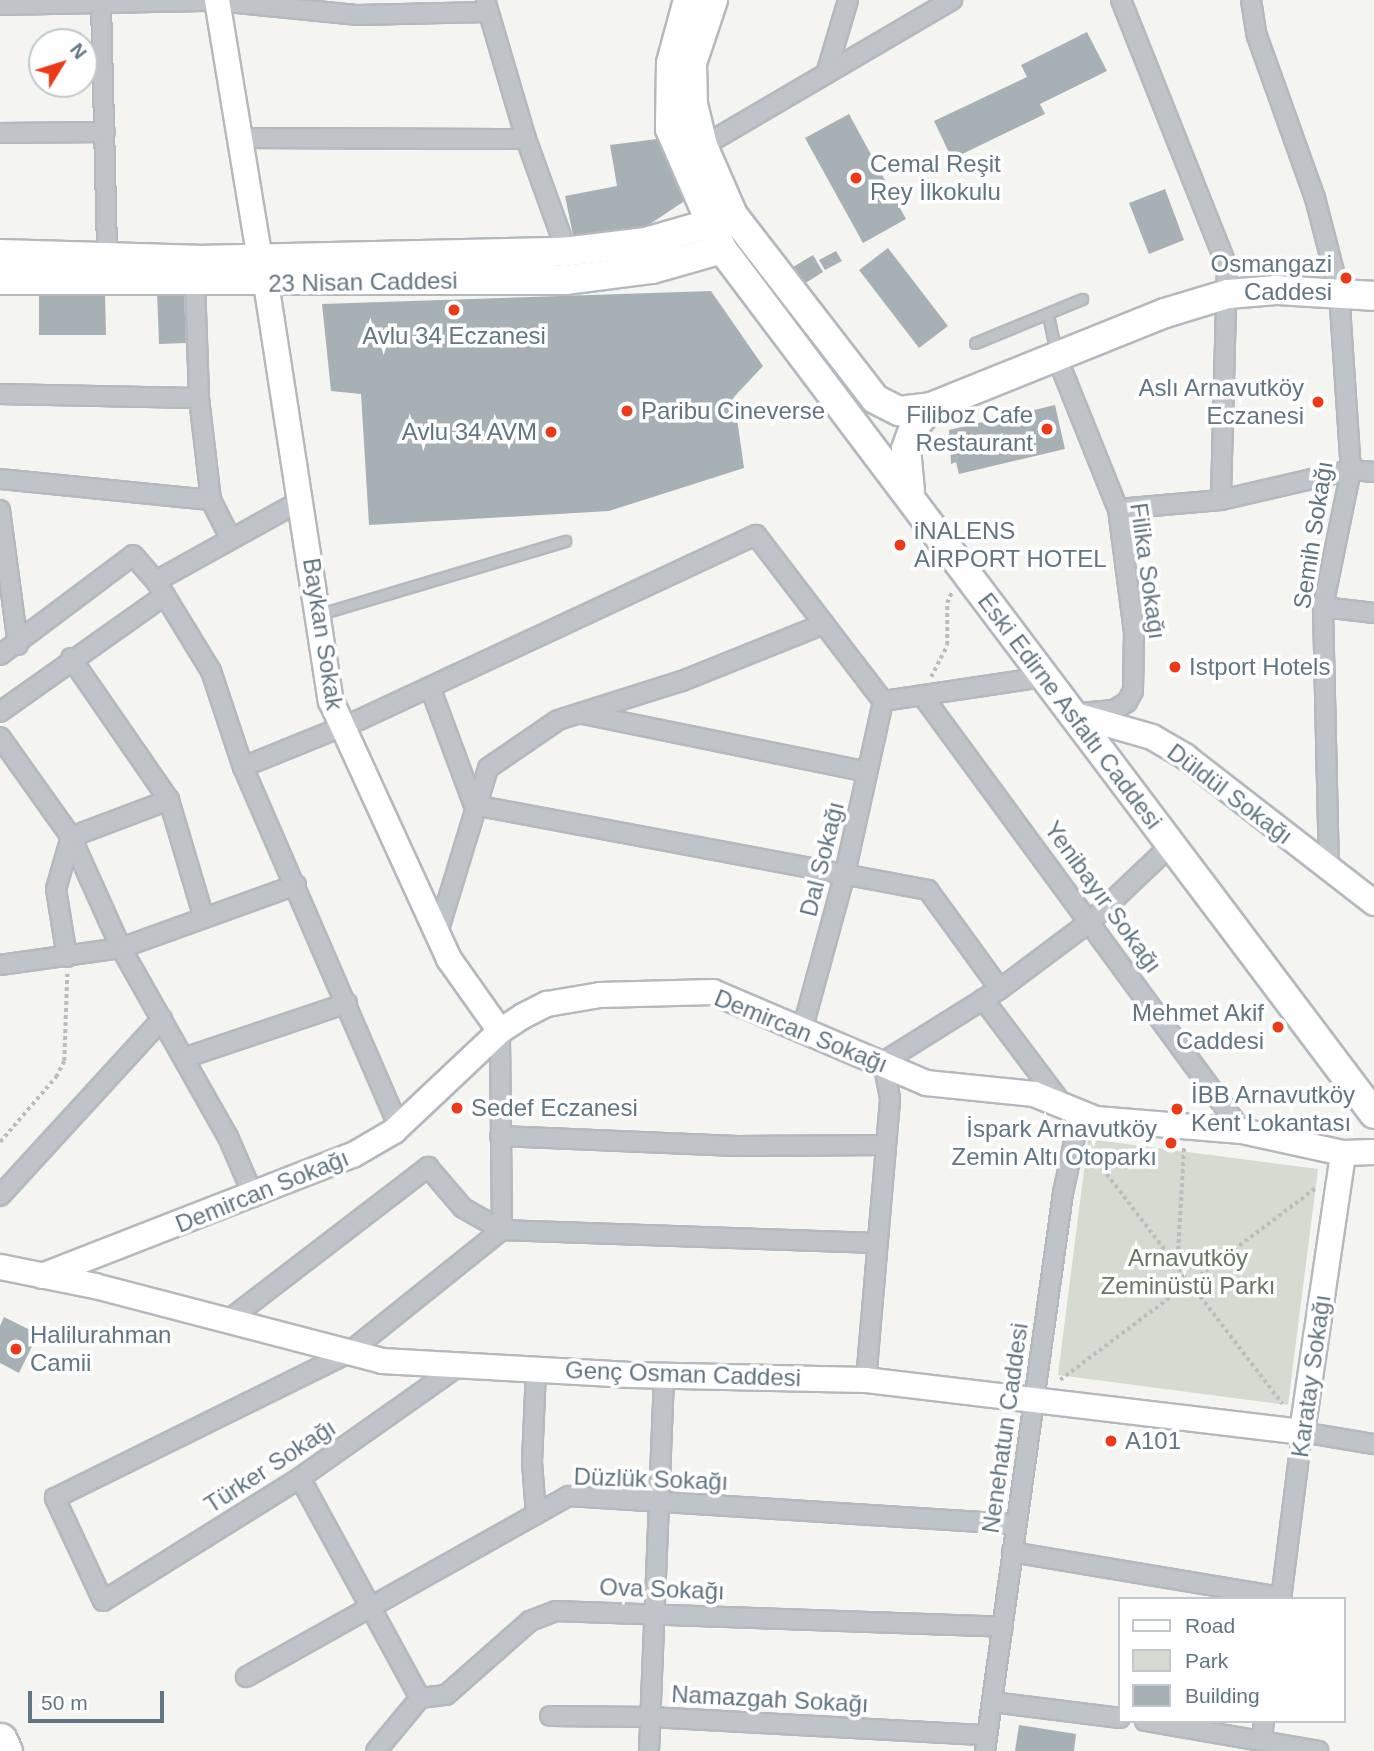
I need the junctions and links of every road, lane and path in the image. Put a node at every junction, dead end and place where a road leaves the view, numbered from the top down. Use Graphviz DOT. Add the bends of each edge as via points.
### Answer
graph roads {
  1 [pos="688,0"];
  2 [pos="713,0"];
  3 [pos="848,0"];
  4 [pos="1121,0"];
  5 [pos="1251,0"];
  6 [pos="217,1"];
  7 [pos="945,2"];
  8 [pos="101,3"];
  9 [pos="0,5"];
  10 [pos="486,6"];
  11 [pos="357,7"];
  12 [pos="826,74"];
  13 [pos="105,132"];
  14 [pos="0,133"];
  15 [pos="239,138"];
  16 [pos="526,139"];
  17 [pos="703,146"];
  18 [pos="708,224"];
  19 [pos="722,249"];
  20 [pos="567,252"];
  21 [pos="0,254"];
  22 [pos="107,255"];
  23 [pos="263,271"];
  24 [pos="0,280"];
  25 [pos="194,282"];
  26 [pos="1339,291"];
  27 [pos="1228,294"];
  28 [pos="1374,296"];
  29 [pos="1082,299"];
  30 [pos="1048,314"];
  31 [pos="975,343"];
  32 [pos="1056,355"];
  33 [pos="0,394"];
  34 [pos="199,398"];
  35 [pos="931,407"];
  36 [pos="1351,470"];
  37 [pos="1374,472"];
  38 [pos="0,479"];
  39 [pos="911,495"];
  40 [pos="211,500"];
  41 [pos="302,500"];
  42 [pos="1221,500"];
  43 [pos="1118,509"];
  44 [pos="0,510"];
  45 [pos="230,538"];
  46 [pos="565,541"];
  47 [pos="964,567"];
  48 [pos="160,588"];
  49 [pos="1324,607"];
  50 [pos="1374,613"];
  51 [pos="319,614"];
  52 [pos="824,624"];
  53 [pos="18,645"];
  54 [pos="0,654"];
  55 [pos="71,658"];
  56 [pos="1044,677"];
  57 [pos="430,687"];
  58 [pos="922,695"];
  59 [pos="883,701"];
  60 [pos="0,712"];
  61 [pos="580,713"];
  62 [pos="1072,714"];
  63 [pos="341,728"];
  64 [pos="0,737"];
  65 [pos="243,767"];
  66 [pos="867,772"];
  67 [pos="169,800"];
  68 [pos="474,805"];
  69 [pos="71,837"];
  70 [pos="1170,846"];
  71 [pos="1329,870"];
  72 [pos="845,873"];
  73 [pos="296,885"];
  74 [pos="1374,904"];
  75 [pos="204,918"];
  76 [pos="1091,921"];
  77 [pos="438,932"];
  78 [pos="121,948"];
  79 [pos="67,957"];
  80 [pos="0,965"];
  81 [pos="1000,989"];
  82 [pos="984,999"];
  83 [pos="347,1003"];
  84 [pos="162,1018"];
  85 [pos="803,1027"];
  86 [pos="500,1031"];
  87 [pos="184,1058"];
  88 [pos="883,1062"];
  89 [pos="1374,1114"];
  90 [pos="1073,1118"];
  91 [pos="1185,1126"];
  92 [pos="399,1127"];
  93 [pos="1242,1130"];
  94 [pos="500,1136"];
  95 [pos="0,1142"];
  96 [pos="886,1145"];
  97 [pos="1374,1152"];
  98 [pos="1342,1161"];
  99 [pos="0,1196"];
  100 [pos="254,1197"];
  101 [pos="502,1230"];
  102 [pos="875,1244"];
  103 [pos="1177,1266"];
  104 [pos="0,1267"];
  105 [pos="42,1276"];
  106 [pos="1190,1283"];
  107 [pos="226,1322"];
  108 [pos="347,1354"];
  109 [pos="460,1365"];
  110 [pos="536,1368"];
  111 [pos="664,1376"];
  112 [pos="866,1380"];
  113 [pos="1060,1380"];
  114 [pos="1034,1400"];
  115 [pos="1283,1404"];
  116 [pos="1302,1432"];
  117 [pos="1374,1444"];
  118 [pos="300,1478"];
  119 [pos="659,1503"];
  120 [pos="536,1514"];
  121 [pos="1016,1524"];
  122 [pos="1012,1552"];
  123 [pos="1275,1597"];
  124 [pos="1281,1597"];
  125 [pos="371,1604"];
  126 [pos="656,1612"];
  127 [pos="1003,1627"];
  128 [pos="246,1677"];
  129 [pos="420,1698"];
  130 [pos="992,1702"];
  131 [pos="550,1716"];
  132 [pos="650,1717"];
  133 [pos="1118,1718"];
  134 [pos="1171,1723"];
  135 [pos="1263,1730"];
  136 [pos="0,1740"];
  137 [pos="986,1743"];
  138 [pos="5,1751"];
  139 [pos="376,1751"];
  140 [pos="649,1751"];
  141 [pos="1318,1751"];
  1 -- 18 [label="main road, Eski Edirne Asfaltı Caddesi" via="671,63 670,129"];
  2 -- 17 [label="main road" via="692,62 693,104"];
  3 -- 12 [label="street"];
  4 -- 27 [label="street" via="1227,267"];
  5 -- 26 [label="street, Semih Sokağı" via="1257,36 1315,198"];
  6 -- 8 [label="street"];
  6 -- 11 [label="street"];
  6 -- 15 [label="street, Baykan Sokak"];
  7 -- 12 [label="street"];
  8 -- 9 [label="street"];
  8 -- 13 [label="street"];
  10 -- 11 [label="street"];
  10 -- 16 [label="street"];
  12 -- 17 [label="street"];
  13 -- 14 [label="street"];
  13 -- 22 [label="street"];
  15 -- 16 [label="street"];
  15 -- 23 [label="street, Baykan Sokak"];
  16 -- 20 [label="street"];
  17 -- 35 [label="main road" via="748,239 875,399 899,411"];
  18 -- 19 [label="main road, Eski Edirne Asfaltı Caddesi"];
  18 -- 20 [label="main road, 23 Nisan Caddesi" via="646,242"];
  19 -- 23 [label="main road, 23 Nisan Caddesi" via="652,269 565,280"];
  19 -- 39 [label="main road, Eski Edirne Asfaltı Caddesi"];
  20 -- 23 [label="main road, 23 Nisan Caddesi"];
  21 -- 22 [label="main road, 23 Nisan Caddesi"];
  22 -- 23 [label="main road, 23 Nisan Caddesi"];
  23 -- 25 [label="main road, 23 Nisan Caddesi"];
  23 -- 41 [label="street, Baykan Sokak"];
  24 -- 25 [label="main road, 23 Nisan Caddesi"];
  25 -- 34 [label="street"];
  26 -- 27 [label="main road"];
  26 -- 28 [label="main road"];
  26 -- 36 [label="street, Semih Sokağı"];
  27 -- 32 [label="main road"];
  27 -- 42 [label="street"];
  29 -- 30 [label="lane"];
  30 -- 31 [label="lane"];
  30 -- 32 [label="lane"];
  32 -- 35 [label="main road"];
  32 -- 43 [label="street, Filika Sokağı"];
  33 -- 34 [label="street"];
  34 -- 40 [label="street"];
  35 -- 39 [label="main road" via="914,427 906,449"];
  36 -- 37 [label="street"];
  36 -- 42 [label="street"];
  36 -- 49 [label="street, Semih Sokağı"];
  38 -- 40 [label="street"];
  39 -- 47 [label="main road, Eski Edirne Asfaltı Caddesi"];
  40 -- 45 [label="street"];
  41 -- 45 [label="street"];
  41 -- 51 [label="street, Baykan Sokak"];
  42 -- 43 [label="street"];
  43 -- 62 [label="street, Filika Sokağı" via="1134,632 1133,691 1127,702 1114,710"];
  44 -- 53 [label="street"];
  45 -- 48 [label="street"];
  46 -- 51 [label="lane"];
  47 -- 56 [label="main road, Eski Edirne Asfaltı Caddesi"];
  47 -- 58 [label="path" via="947,603 947,645"];
  48 -- 53 [label="street" via="133,555"];
  48 -- 55 [label="street"];
  48 -- 65 [label="street" via="211,671"];
  49 -- 50 [label="street"];
  49 -- 71 [label="street, Semih Sokağı"];
  51 -- 63 [label="street, Baykan Sokak" via="331,701"];
  52 -- 57 [label="street" via="756,535"];
  52 -- 59 [label="street"];
  52 -- 61 [label="street" via="682,681"];
  53 -- 54 [label="street"];
  55 -- 60 [label="street"];
  55 -- 67 [label="street"];
  56 -- 58 [label="street"];
  56 -- 62 [label="main road, Eski Edirne Asfaltı Caddesi"];
  57 -- 63 [label="street"];
  57 -- 68 [label="street"];
  58 -- 59 [label="street"];
  58 -- 76 [label="street, Yenibayır Sokağı"];
  59 -- 66 [label="street, Dal Sokağı"];
  61 -- 66 [label="street"];
  61 -- 68 [label="street" via="558,720 488,768"];
  62 -- 70 [label="main road, Eski Edirne Asfaltı Caddesi"];
  62 -- 71 [label="street, Düldül Sokağı" via="1152,737 1186,757"];
  63 -- 65 [label="street"];
  63 -- 77 [label="street, Baykan Sokak"];
  64 -- 69 [label="street"];
  65 -- 73 [label="street"];
  66 -- 72 [label="street, Dal Sokağı"];
  67 -- 69 [label="street"];
  67 -- 75 [label="street"];
  68 -- 72 [label="street"];
  68 -- 77 [label="street"];
  69 -- 78 [label="street"];
  69 -- 79 [label="street" via="56,889"];
  70 -- 76 [label="street"];
  70 -- 89 [label="main road, Eski Edirne Asfaltı Caddesi"];
  71 -- 74 [label="street, Düldül Sokağı"];
  72 -- 81 [label="street" via="928,890"];
  72 -- 85 [label="street, Dal Sokağı"];
  73 -- 75 [label="street"];
  73 -- 83 [label="street"];
  75 -- 78 [label="street"];
  76 -- 81 [label="street"];
  76 -- 93 [label="street, Yenibayır Sokağı"];
  77 -- 86 [label="street, Baykan Sokak" via="465,986"];
  78 -- 79 [label="street"];
  78 -- 84 [label="street"];
  79 -- 80 [label="street"];
  79 -- 95 [label="path" via="64,1061 56,1077"];
  81 -- 82 [label="street"];
  82 -- 88 [label="street"];
  82 -- 90 [label="street"];
  83 -- 87 [label="street"];
  83 -- 92 [label="street"];
  84 -- 87 [label="street"];
  84 -- 99 [label="street"];
  85 -- 86 [label="street, Demircan Sokağı" via="713,992 682,989 547,1004"];
  85 -- 88 [label="street, Demircan Sokağı"];
  86 -- 92 [label="street, Demircan Sokağı"];
  86 -- 94 [label="street"];
  87 -- 100 [label="street" via="228,1137"];
  88 -- 90 [label="street, Demircan Sokağı" via="926,1083 1034,1094"];
  88 -- 96 [label="street" via="890,1098"];
  90 -- 91 [label="street, Demircan Sokağı"];
  90 -- 103 [label="path"];
  90 -- 114 [label="street, Nenehatun Caddesi"];
  91 -- 93 [label="street, Demircan Sokağı"];
  91 -- 103 [label="path"];
  92 -- 100 [label="street, Demircan Sokağı" via="326,1168"];
  93 -- 98 [label="street, Demircan Sokağı"];
  94 -- 96 [label="street" via="737,1146"];
  94 -- 101 [label="street"];
  96 -- 102 [label="street"];
  97 -- 98 [label="street, Demircan Sokağı"];
  98 -- 106 [label="path"];
  98 -- 116 [label="street, Karatay Sokağı"];
  100 -- 105 [label="street, Demircan Sokağı"];
  101 -- 102 [label="street"];
  101 -- 107 [label="street" via="463,1208 428,1167"];
  101 -- 108 [label="street"];
  102 -- 112 [label="street"];
  103 -- 106 [label="path"];
  104 -- 105 [label="street, Genç Osman Caddesi"];
  105 -- 107 [label="street, Genç Osman Caddesi"];
  106 -- 113 [label="path"];
  106 -- 115 [label="path"];
  107 -- 108 [label="street, Genç Osman Caddesi"];
  108 -- 109 [label="street, Genç Osman Caddesi"];
  108 -- 118 [label="street, Türker Sokağı" via="55,1498 103,1601"];
  109 -- 110 [label="street, Genç Osman Caddesi"];
  109 -- 118 [label="street, Türker Sokağı"];
  110 -- 111 [label="street, Genç Osman Caddesi"];
  110 -- 120 [label="street" via="532,1462"];
  111 -- 112 [label="street, Genç Osman Caddesi"];
  111 -- 119 [label="street"];
  112 -- 114 [label="street, Genç Osman Caddesi"];
  114 -- 116 [label="street, Genç Osman Caddesi"];
  114 -- 121 [label="street, Nenehatun Caddesi"];
  116 -- 117 [label="street, Genç Osman Caddesi"];
  116 -- 124 [label="street, Karatay Sokağı"];
  118 -- 125 [label="street"];
  119 -- 120 [label="street, Düzlük Sokağı" via="569,1496"];
  119 -- 121 [label="street, Düzlük Sokağı"];
  119 -- 126 [label="street"];
  120 -- 125 [label="street, Düzlük Sokağı"];
  121 -- 122 [label="street, Nenehatun Caddesi"];
  122 -- 123 [label="street"];
  122 -- 127 [label="street, Nenehatun Caddesi"];
  125 -- 128 [label="street, Düzlük Sokağı"];
  125 -- 129 [label="street"];
  126 -- 127 [label="street, Ova Sokağı"];
  126 -- 129 [label="street, Ova Sokağı" via="541,1615 462,1685 433,1700"];
  126 -- 132 [label="street"];
  127 -- 130 [label="street, Nenehatun Caddesi"];
  129 -- 139 [label="street"];
  130 -- 133 [label="street"];
  130 -- 137 [label="street, Nenehatun Caddesi"];
  131 -- 132 [label="street, Namazgah Sokağı"];
  132 -- 137 [label="street, Namazgah Sokağı"];
  132 -- 140 [label="street"];
  134 -- 135 [label="street"];
  135 -- 141 [label="street"];
  136 -- 138 [label="highway"];
}
